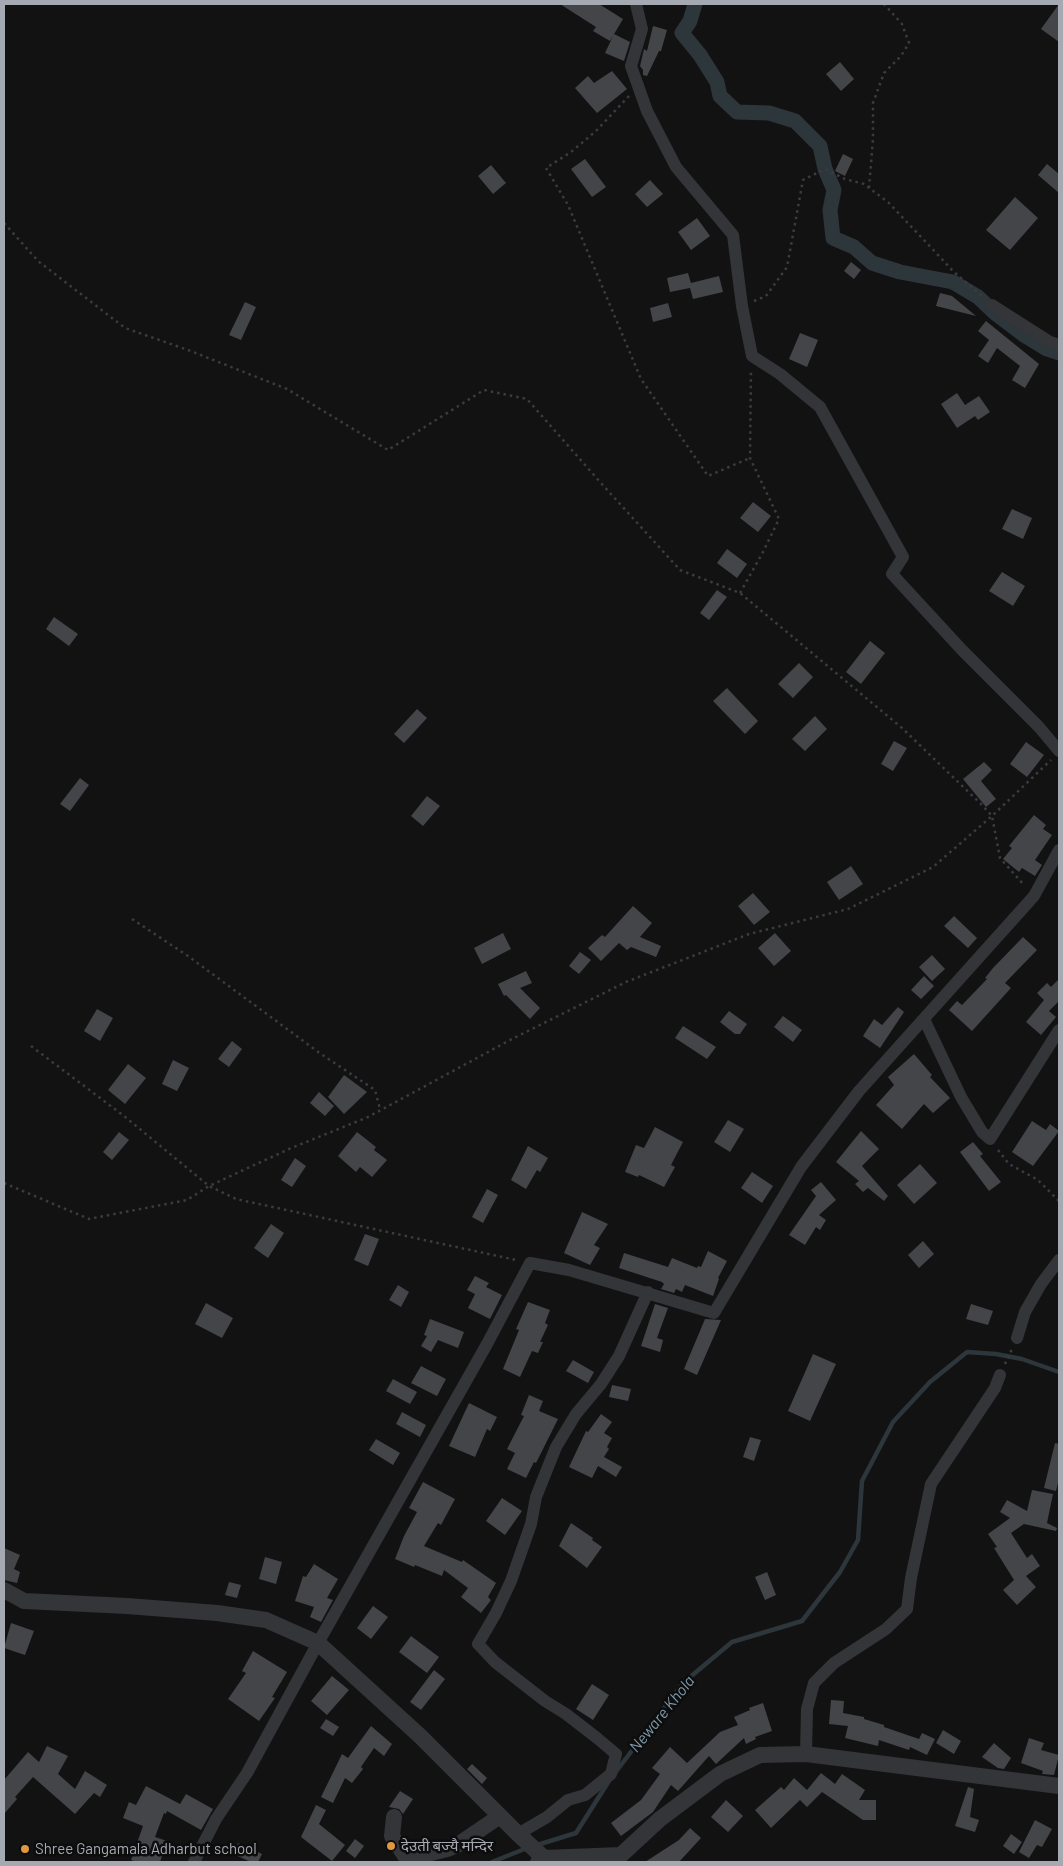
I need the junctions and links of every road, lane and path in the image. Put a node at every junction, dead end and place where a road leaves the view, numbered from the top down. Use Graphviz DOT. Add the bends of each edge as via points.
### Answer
graph roads {
  1 [pos="636,4"];
  2 [pos="884,4"];
  3 [pos="618,107"];
  4 [pos="869,188"];
  5 [pos="4,223"];
  6 [pos="992,305"];
  7 [pos="742,306"];
  8 [pos="1059,345"];
  9 [pos="752,356"];
  10 [pos="750,458"];
  11 [pos="740,593"];
  12 [pos="1056,755"];
  13 [pos="992,816"];
  14 [pos="1059,850"];
  15 [pos="1034,896"];
  16 [pos="132,919"];
  17 [pos="924,1019"];
  18 [pos="1059,1030"];
  19 [pos="31,1046"];
  20 [pos="380,1109"];
  21 [pos="990,1139"];
  22 [pos="4,1183"];
  23 [pos="209,1186"];
  24 [pos="1059,1201"];
  25 [pos="1059,1260"];
  26 [pos="530,1263"];
  27 [pos="648,1292"];
  28 [pos="1017,1338"];
  29 [pos="1000,1375"];
  30 [pos="4,1590"];
  31 [pos="318,1643"];
  32 [pos="806,1754"];
  33 [pos="1059,1786"];
  34 [pos="500,1816"];
  35 [pos="394,1817"];
  36 [pos="518,1834"];
  37 [pos="541,1860"];
  38 [pos="194,1862"];
  1 -- 7 [label="street" via="642,29 631,66 647,111 676,166 733,234"];
  2 -- 4 [label="path" via="902,24 909,43 884,73 873,103"];
  3 -- 10 [label="path" via="584,142 546,168 568,206 641,379 708,476"];
  4 -- 6 [label="path" via="889,203 954,272"];
  4 -- 7 [label="path" via="825,169 803,180 787,267 766,296"];
  5 -- 11 [label="path" via="38,261 125,328 288,389 388,450 484,390 527,398 680,570"];
  6 -- 8 [label="street"];
  7 -- 9 [label="street"];
  9 -- 10 [label="path"];
  9 -- 12 [label="street" via="820,407 903,557 892,574 1039,727"];
  10 -- 11 [label="path" via="779,519"];
  11 -- 13 [label="path" via="902,728"];
  12 -- 13 [label="path"];
  13 -- 15 [label="path" via="1000,858"];
  13 -- 20 [label="path" via="933,867 848,909 749,934 626,982"];
  14 -- 15 [label="street"];
  15 -- 17 [label="street"];
  16 -- 20 [label="path" via="374,1090"];
  17 -- 21 [label="street" via="961,1097 982,1132"];
  17 -- 27 [label="street" via="859,1091 801,1167 714,1313"];
  18 -- 21 [label="street"];
  19 -- 23 [label="path"];
  20 -- 23 [label="path"];
  21 -- 24 [label="path" via="1009,1164 1038,1180"];
  22 -- 23 [label="path" via="89,1219 187,1200"];
  23 -- 26 [label="path" via="236,1199"];
  25 -- 28 [label="street" via="1025,1312"];
  26 -- 27 [label="street" via="569,1270"];
  26 -- 31 [label="street"];
  27 -- 36 [label="street" via="620,1356 576,1414 556,1447 536,1497 531,1524 511,1580 478,1644 496,1662 616,1754 611,1774 585,1795 568,1800"];
  28 -- 29 [label="path"];
  29 -- 32 [label="street" via="995,1388 931,1484 907,1609 886,1629 834,1663 814,1683 807,1709"];
  30 -- 31 [label="street" via="24,1601 154,1608 266,1620"];
  31 -- 34 [label="street" via="420,1736"];
  31 -- 38 [label="street" via="247,1774 216,1819"];
  32 -- 33 [label="street"];
  32 -- 37 [label="street" via="760,1755 720,1774 660,1819 621,1855"];
  34 -- 35 [label="street" via="459,1844 407,1859 392,1836"];
  34 -- 36 [label="street"];
  36 -- 37 [label="street"];
}
